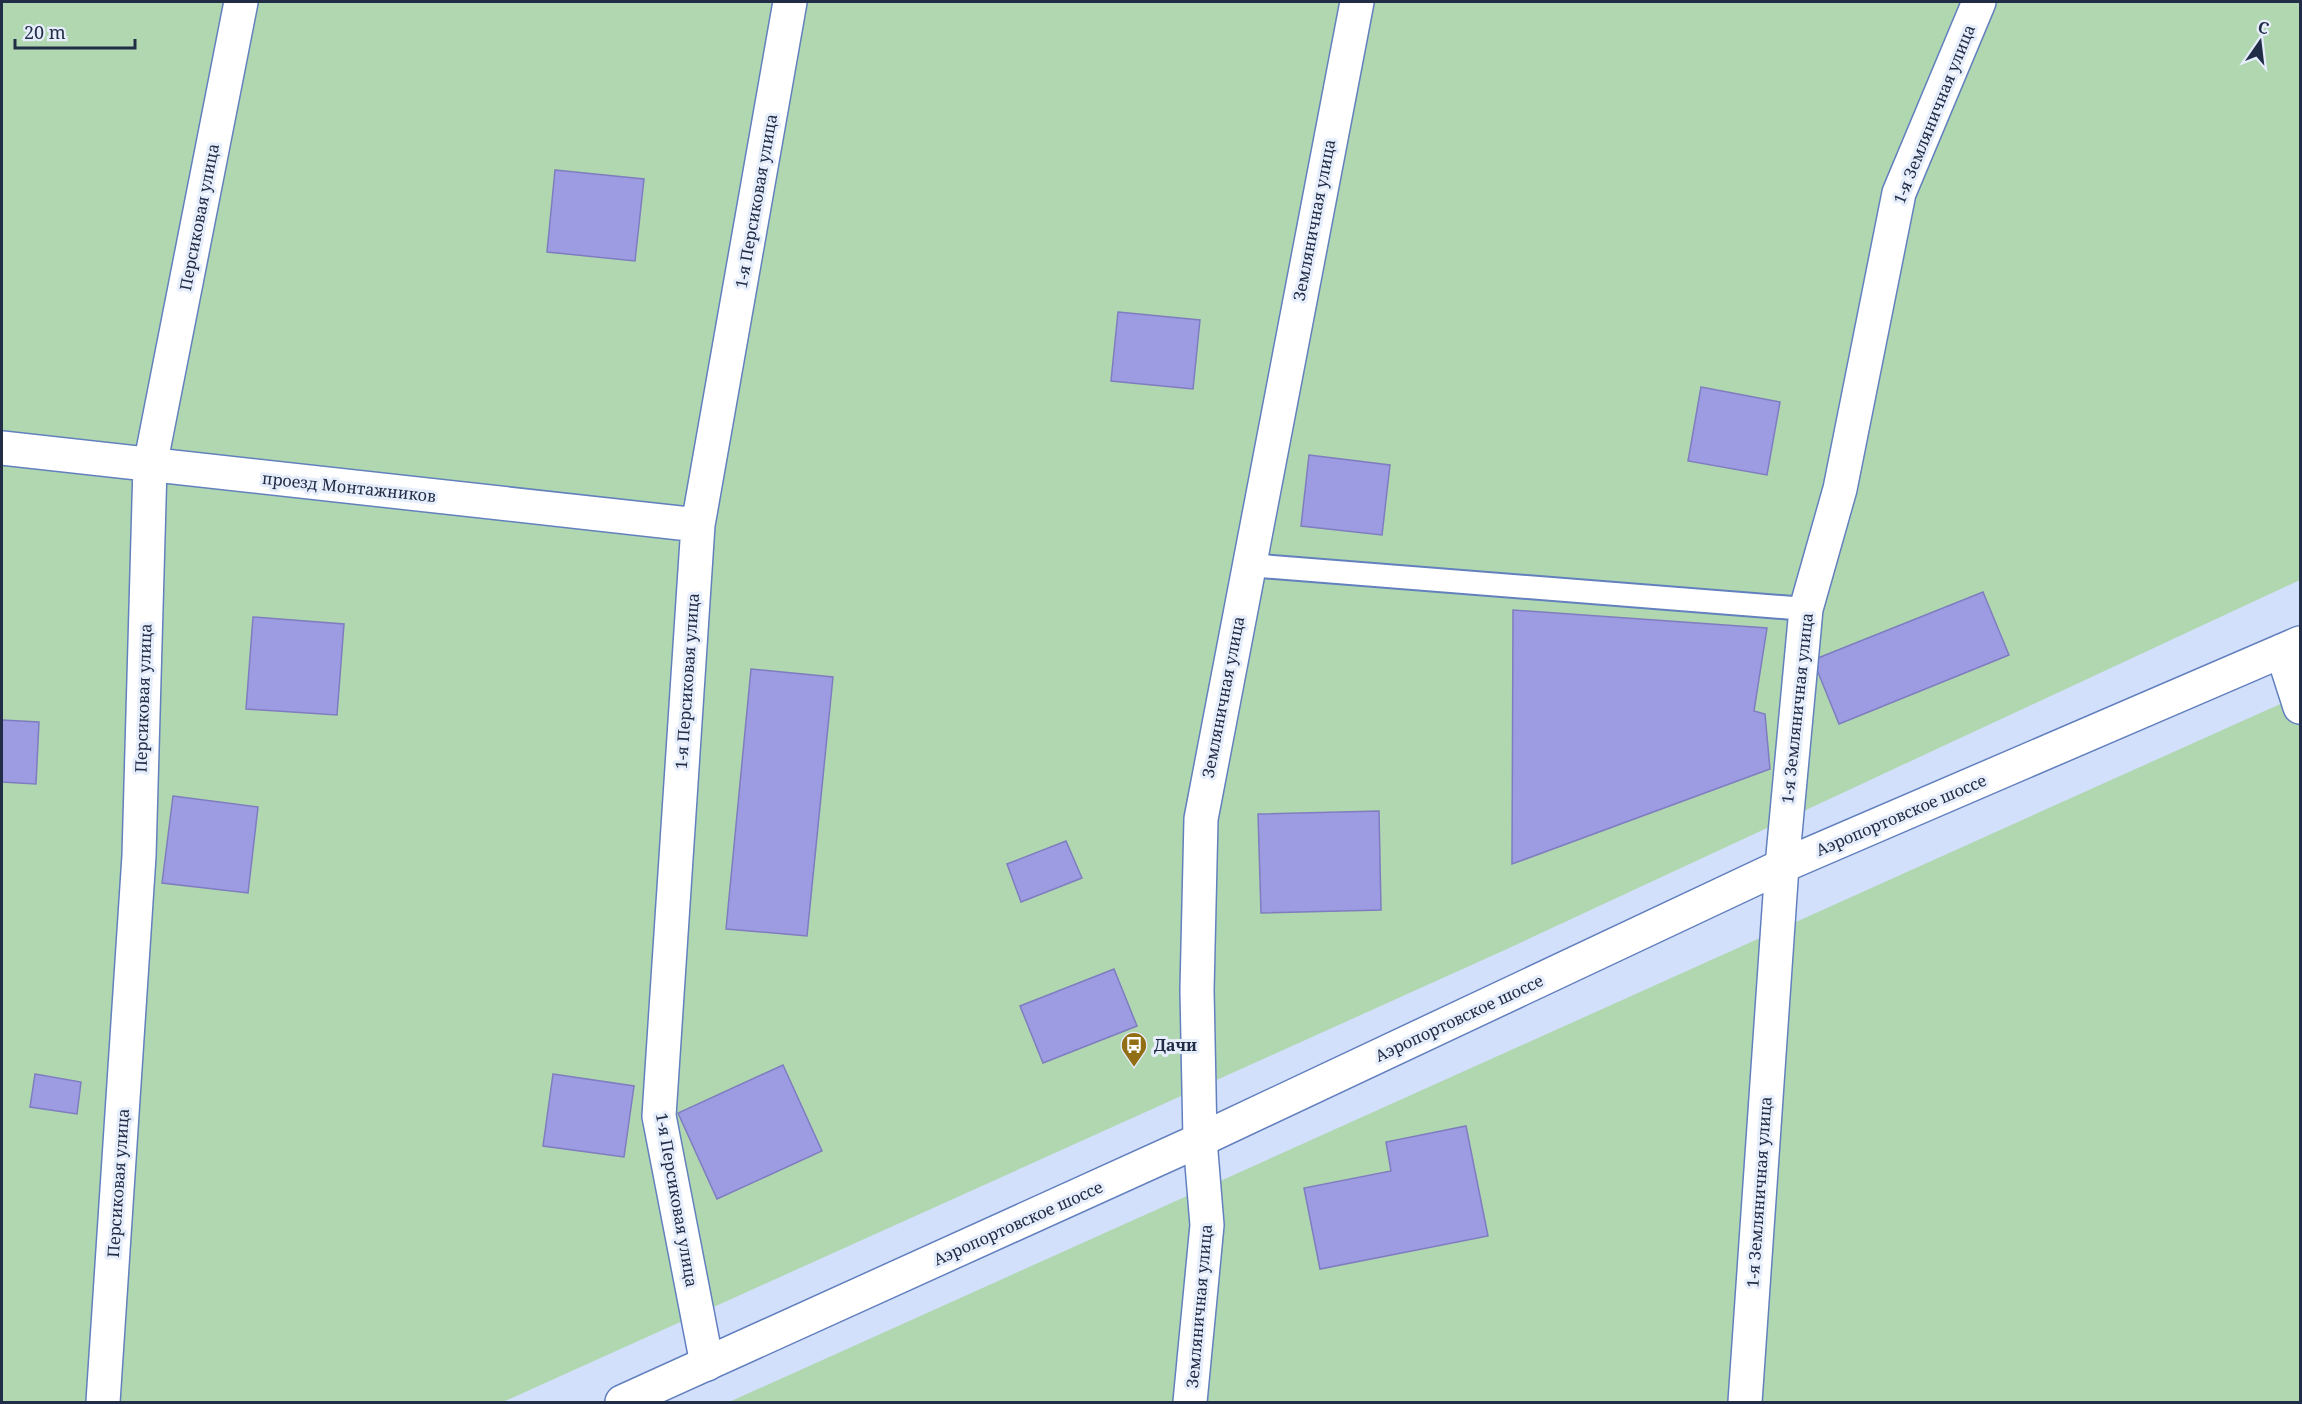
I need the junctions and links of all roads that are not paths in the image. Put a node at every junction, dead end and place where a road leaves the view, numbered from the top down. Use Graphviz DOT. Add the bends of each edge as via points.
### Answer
graph roads {
  1 [pos="241,2"];
  2 [pos="790,2"];
  3 [pos="1357,2"];
  4 [pos="1979,2"];
  5 [pos="2,448"];
  6 [pos="150,466"];
  7 [pos="698,525"];
  8 [pos="1248,565"];
  9 [pos="1806,609"];
  10 [pos="2291,647"];
  11 [pos="2301,707"];
  12 [pos="1782,866"];
  13 [pos="1200,1140"];
  14 [pos="707,1364"];
  15 [pos="104,1402"];
  16 [pos="622,1402"];
  17 [pos="1190,1402"];
  18 [pos="1745,1402"];
  1 -- 6 [label="street, Персиковая улица"];
  2 -- 7 [label="street, 1-я Персиковая улица"];
  3 -- 8 [label="street, Земляничная улица"];
  4 -- 9 [label="street, 1-я Земляничная улица" via="1899,193 1840,489"];
  5 -- 6 [label="street, проезд Монтажников"];
  6 -- 7 [label="street, проезд Монтажников"];
  6 -- 15 [label="street, Персиковая улица" via="139,856"];
  7 -- 14 [label="street, 1-я Персиковая улица" via="659,1116"];
  8 -- 9 [label="lane"];
  8 -- 13 [label="street, Земляничная улица" via="1201,819 1197,990"];
  9 -- 12 [label="street, 1-я Земляничная улица"];
  10 -- 11 [label="street"];
  10 -- 12 [label="street, Аэропортовское шоссе"];
  12 -- 13 [label="street, Аэропортовское шоссе"];
  12 -- 18 [label="street, 1-я Земляничная улица"];
  13 -- 14 [label="street, Аэропортовское шоссе"];
  13 -- 17 [label="street, Земляничная улица" via="1207,1225"];
  14 -- 16 [label="street, Аэропортовское шоссе"];
}
